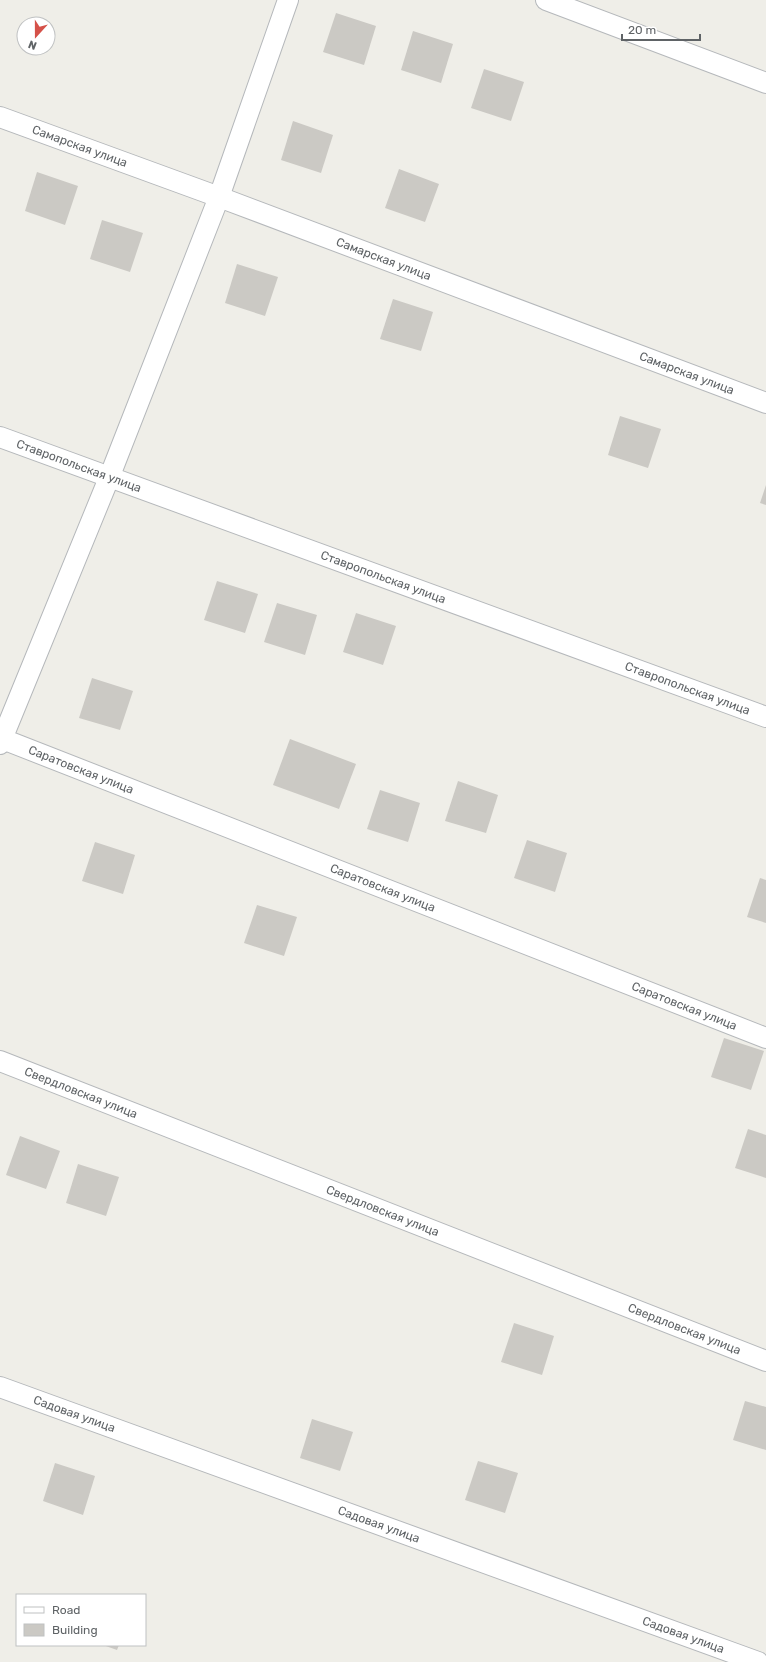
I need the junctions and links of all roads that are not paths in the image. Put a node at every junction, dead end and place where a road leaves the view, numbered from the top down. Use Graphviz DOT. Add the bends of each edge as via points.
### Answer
graph roads {
  1 [pos="288,0"];
  2 [pos="546,0"];
  3 [pos="766,83"];
  4 [pos="0,117"];
  5 [pos="219,197"];
  6 [pos="766,404"];
  7 [pos="0,437"];
  8 [pos="109,478"];
  9 [pos="766,717"];
  10 [pos="1,740"];
  11 [pos="766,1038"];
  12 [pos="0,1061"];
  13 [pos="766,1361"];
  14 [pos="0,1387"];
  15 [pos="758,1662"];
  1 -- 5 [label="street"];
  2 -- 3 [label="street"];
  4 -- 5 [label="street, Самарская улица"];
  5 -- 6 [label="street, Самарская улица"];
  5 -- 8 [label="street"];
  7 -- 8 [label="street, Ставропольская улица"];
  8 -- 9 [label="street, Ставропольская улица"];
  8 -- 10 [label="street"];
  10 -- 11 [label="street, Саратовская улица"];
  12 -- 13 [label="street, Свердловская улица"];
  14 -- 15 [label="street, Садовая улица"];
}
